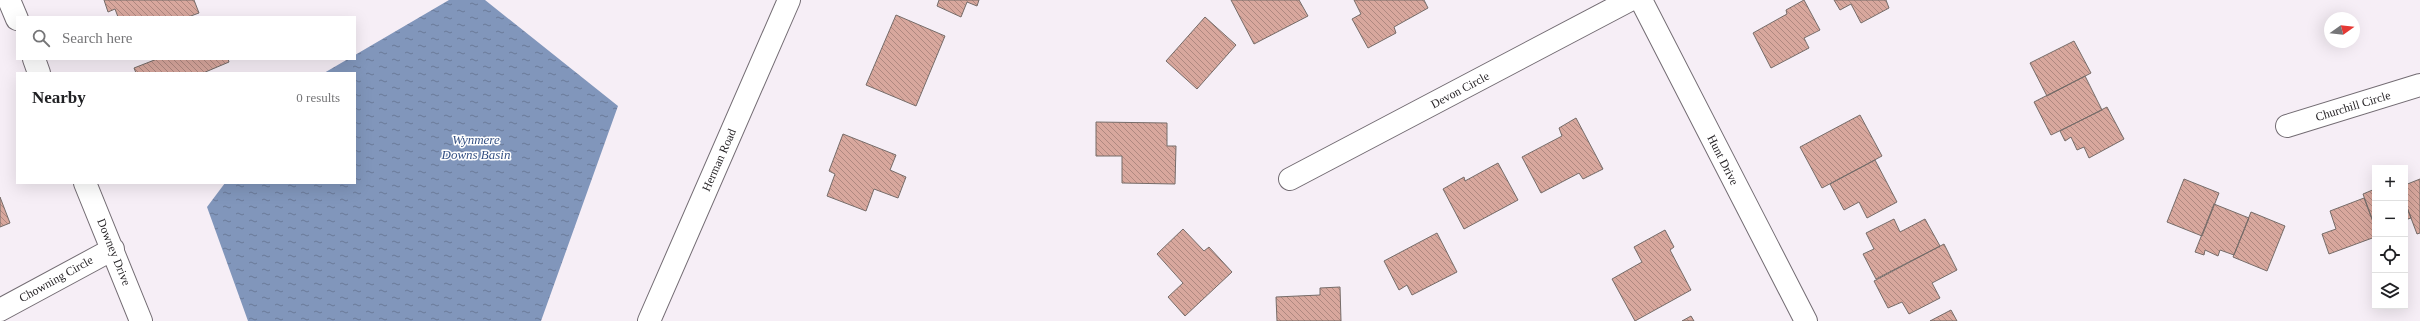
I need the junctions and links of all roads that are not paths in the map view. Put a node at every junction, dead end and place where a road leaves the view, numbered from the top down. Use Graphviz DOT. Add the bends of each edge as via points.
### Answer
graph roads {
  1 [pos="9,0"];
  2 [pos="789,0"];
  3 [pos="1630,0"];
  4 [pos="1641,0"];
  5 [pos="16,17"];
  6 [pos="34,60"];
  7 [pos="39,72"];
  8 [pos="2420,85"];
  9 [pos="2287,126"];
  10 [pos="1290,179"];
  11 [pos="85,184"];
  12 [pos="113,249"];
  13 [pos="0,310"];
  14 [pos="141,321"];
  15 [pos="649,321"];
  16 [pos="1806,321"];
  1 -- 5 [label="street"];
  2 -- 15 [label="street, Herman Road"];
  3 -- 10 [label="street, Devon Circle"];
  4 -- 16 [label="street, Hunt Drive"];
  6 -- 7 [label="street"];
  8 -- 9 [label="street, Churchill Circle"];
  11 -- 12 [label="street, Downey Drive"];
  12 -- 13 [label="street, Chowning Circle"];
  12 -- 14 [label="street, Downey Drive"];
}
